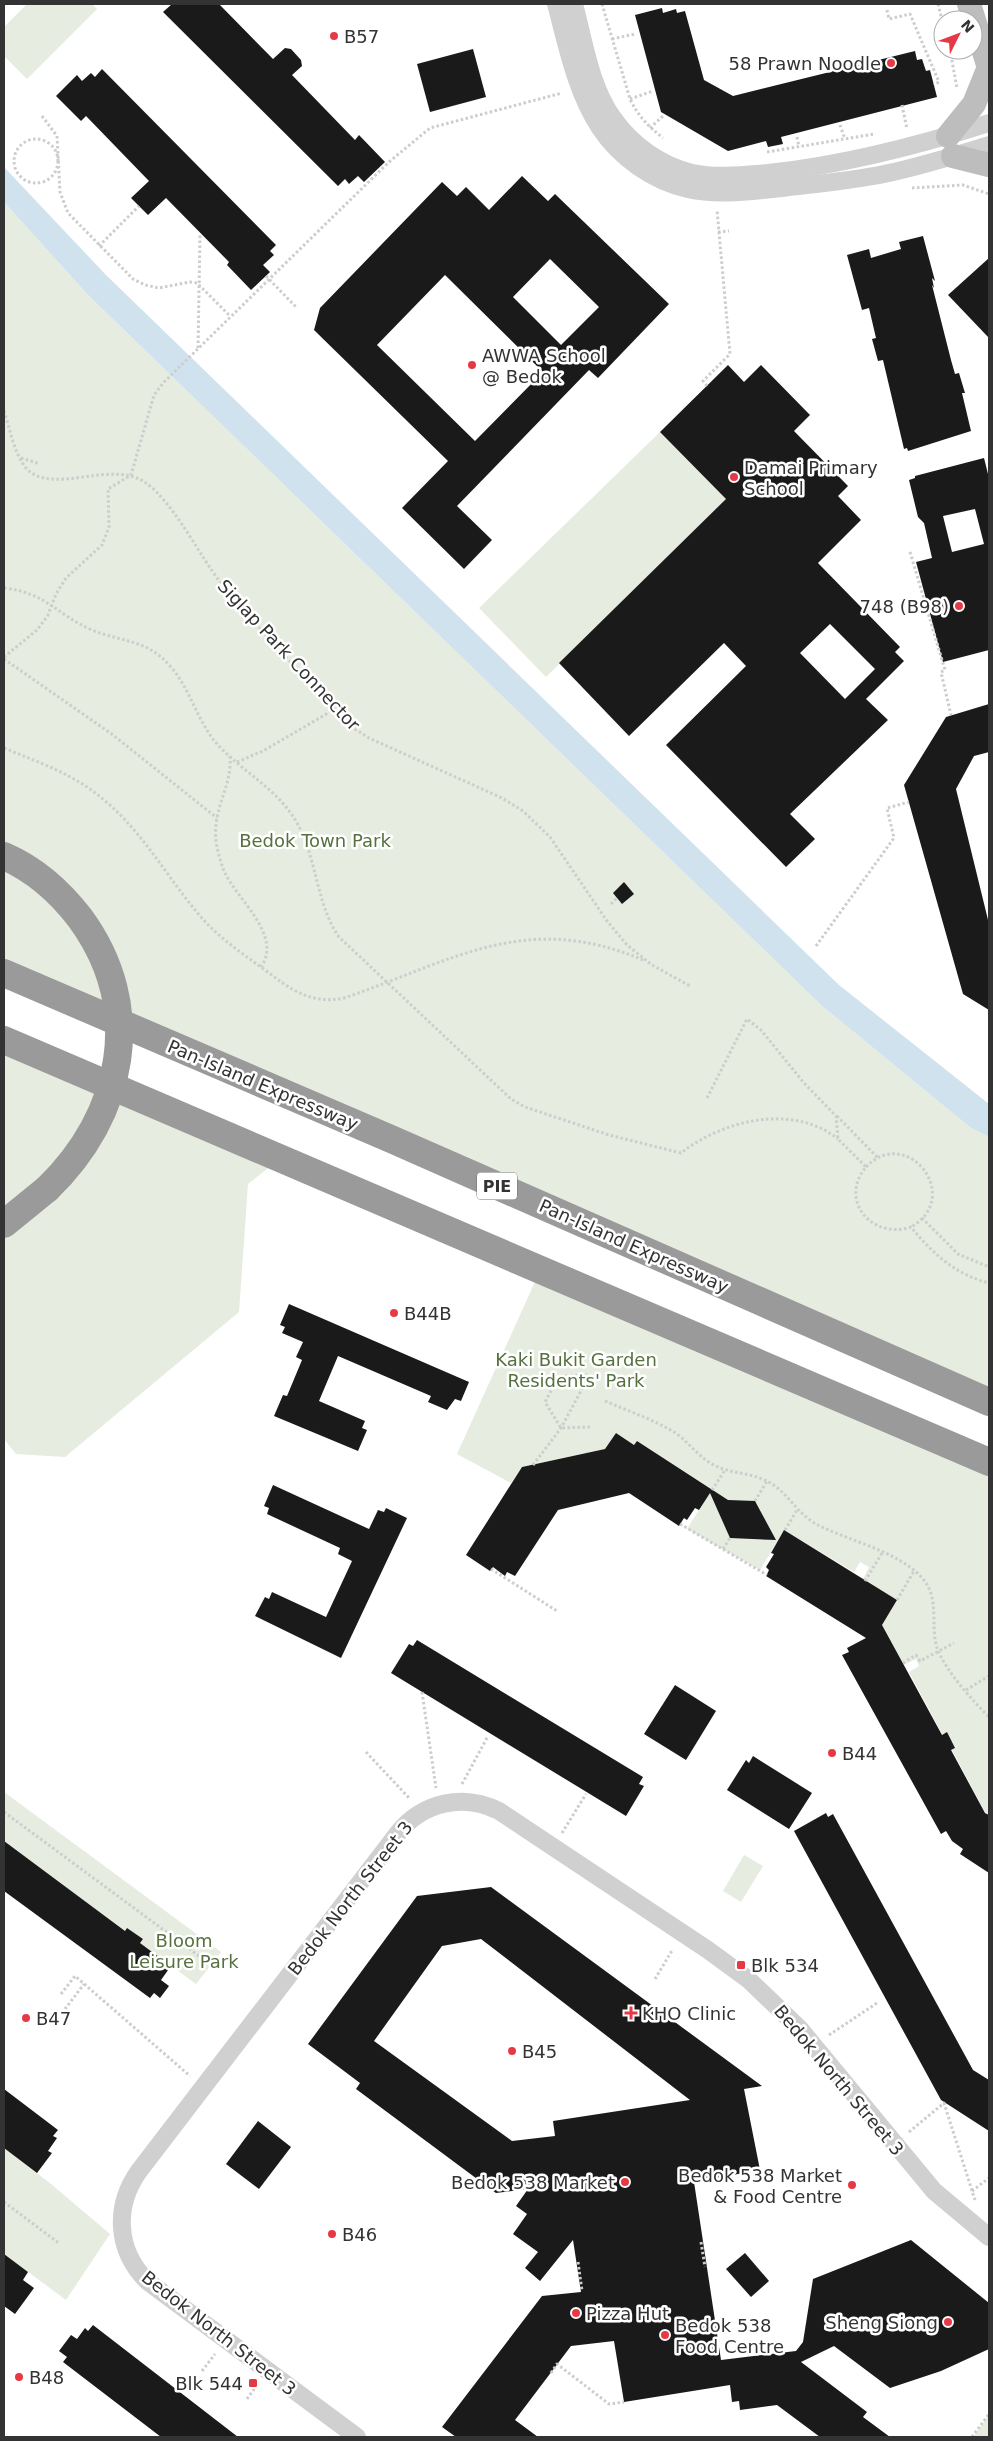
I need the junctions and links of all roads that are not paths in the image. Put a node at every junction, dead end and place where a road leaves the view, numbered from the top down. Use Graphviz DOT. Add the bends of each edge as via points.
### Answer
graph roads {
  1 [pos="556,4"];
  2 [pos="574,4"];
  3 [pos="969,4"];
  4 [pos="989,68"];
  5 [pos="989,123"];
  6 [pos="989,145"];
  7 [pos="951,146"];
  8 [pos="989,165"];
  9 [pos="4,856"];
  10 [pos="4,973"];
  11 [pos="4,1040"];
  12 [pos="4,1224"];
  13 [pos="989,1402"];
  14 [pos="989,1462"];
  15 [pos="989,2236"];
  16 [pos="357,2437"];
  1 -- 7 [label="street" via="583,96 602,131 634,164 677,186 713,193 882,175"];
  2 -- 7 [label="street" via="598,88 612,118 643,150 681,170 723,176 781,171"];
  3 -- 4 [label="main road"];
  4 -- 7 [label="main road"];
  5 -- 7 [label="street"];
  6 -- 7 [label="street"];
  7 -- 8 [label="main road"];
  9 -- 12 [label="highway, bridge" via="48,885 85,925 104,962 118,1012 119,1054 113,1085 92,1135 47,1189"];
  10 -- 13 [label="highway, Pan-Island Expressway / PIE"];
  11 -- 14 [label="highway"];
  15 -- 16 [label="street, Bedok North Street 3" via="942,2199 785,2013 728,1964 504,1814 481,1804 456,1802 432,1807 412,1818 398,1833 136,2176 124,2199 121,2218 128,2255 147,2280"];
}
